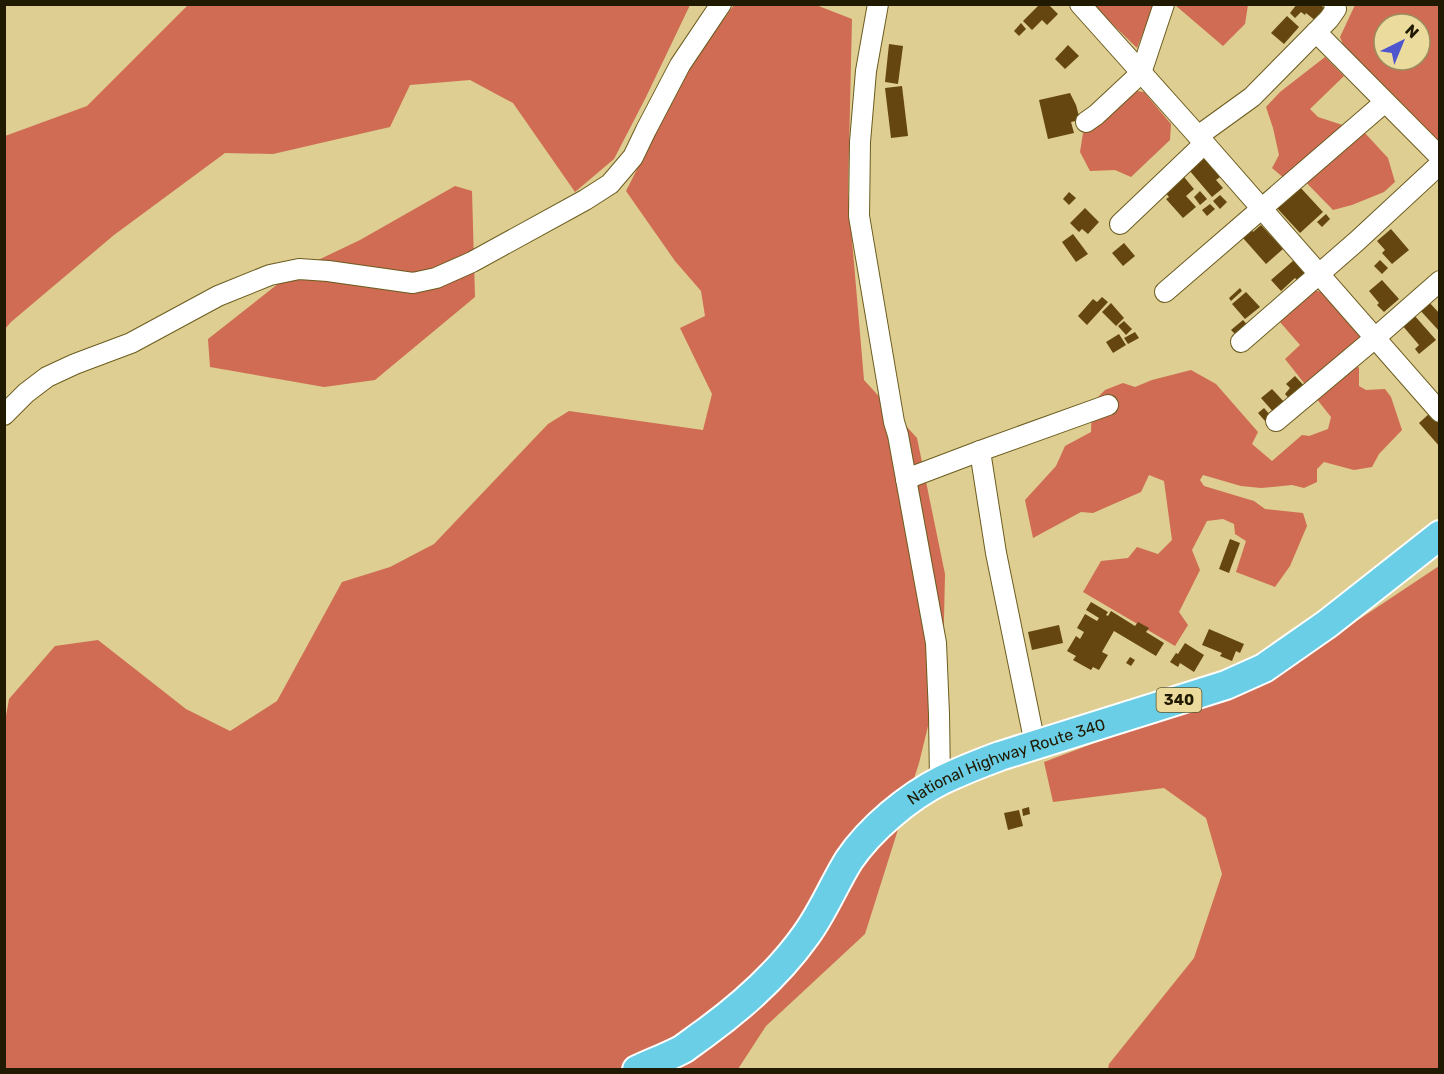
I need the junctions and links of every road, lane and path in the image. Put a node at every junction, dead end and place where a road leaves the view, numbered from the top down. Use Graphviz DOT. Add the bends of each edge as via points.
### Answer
graph roads {
  1 [pos="721,4"];
  2 [pos="878,4"];
  3 [pos="1080,4"];
  4 [pos="1164,4"];
  5 [pos="1334,4"];
  6 [pos="1316,32"];
  7 [pos="1141,73"];
  8 [pos="1385,102"];
  9 [pos="1086,122"];
  10 [pos="1201,140"];
  11 [pos="1440,157"];
  12 [pos="1440,164"];
  13 [pos="1262,209"];
  14 [pos="1120,224"];
  15 [pos="1319,274"];
  16 [pos="1440,281"];
  17 [pos="1165,292"];
  18 [pos="1375,338"];
  19 [pos="1241,342"];
  20 [pos="1437,404"];
  21 [pos="1108,405"];
  22 [pos="4,415"];
  23 [pos="1276,421"];
  24 [pos="980,451"];
  25 [pos="906,479"];
  26 [pos="1440,535"];
  27 [pos="1035,744"];
  28 [pos="940,781"];
  29 [pos="637,1070"];
  1 -- 22 [label="street" via="680,65 633,158 610,184 585,200 436,278 413,283 299,270 270,275 218,296 131,343 47,377"];
  2 -- 25 [label="street" via="865,83 859,216"];
  3 -- 7 [label="street"];
  4 -- 7 [label="street"];
  5 -- 6 [label="street" via="1336,9"];
  6 -- 8 [label="street"];
  6 -- 10 [label="street" via="1252,97"];
  7 -- 9 [label="street"];
  7 -- 10 [label="street"];
  8 -- 11 [label="street"];
  8 -- 13 [label="street"];
  10 -- 13 [label="street"];
  10 -- 14 [label="street"];
  12 -- 15 [label="street"];
  13 -- 15 [label="street"];
  13 -- 17 [label="street"];
  15 -- 18 [label="street"];
  15 -- 19 [label="street"];
  16 -- 18 [label="street"];
  18 -- 20 [label="street"];
  18 -- 23 [label="street"];
  21 -- 24 [label="street"];
  24 -- 25 [label="street"];
  24 -- 27 [label="street" via="996,553"];
  25 -- 28 [label="street" via="936,643"];
  26 -- 27 [label="highway, National Highway Route 340 / 340" via="1264,668 1226,686"];
  27 -- 28 [label="highway, National Highway Route 340 / 340"];
  28 -- 29 [label="highway, National Highway Route 340 / 340" via="892,814 871,834 850,859 808,934 754,992 683,1048"];
}
